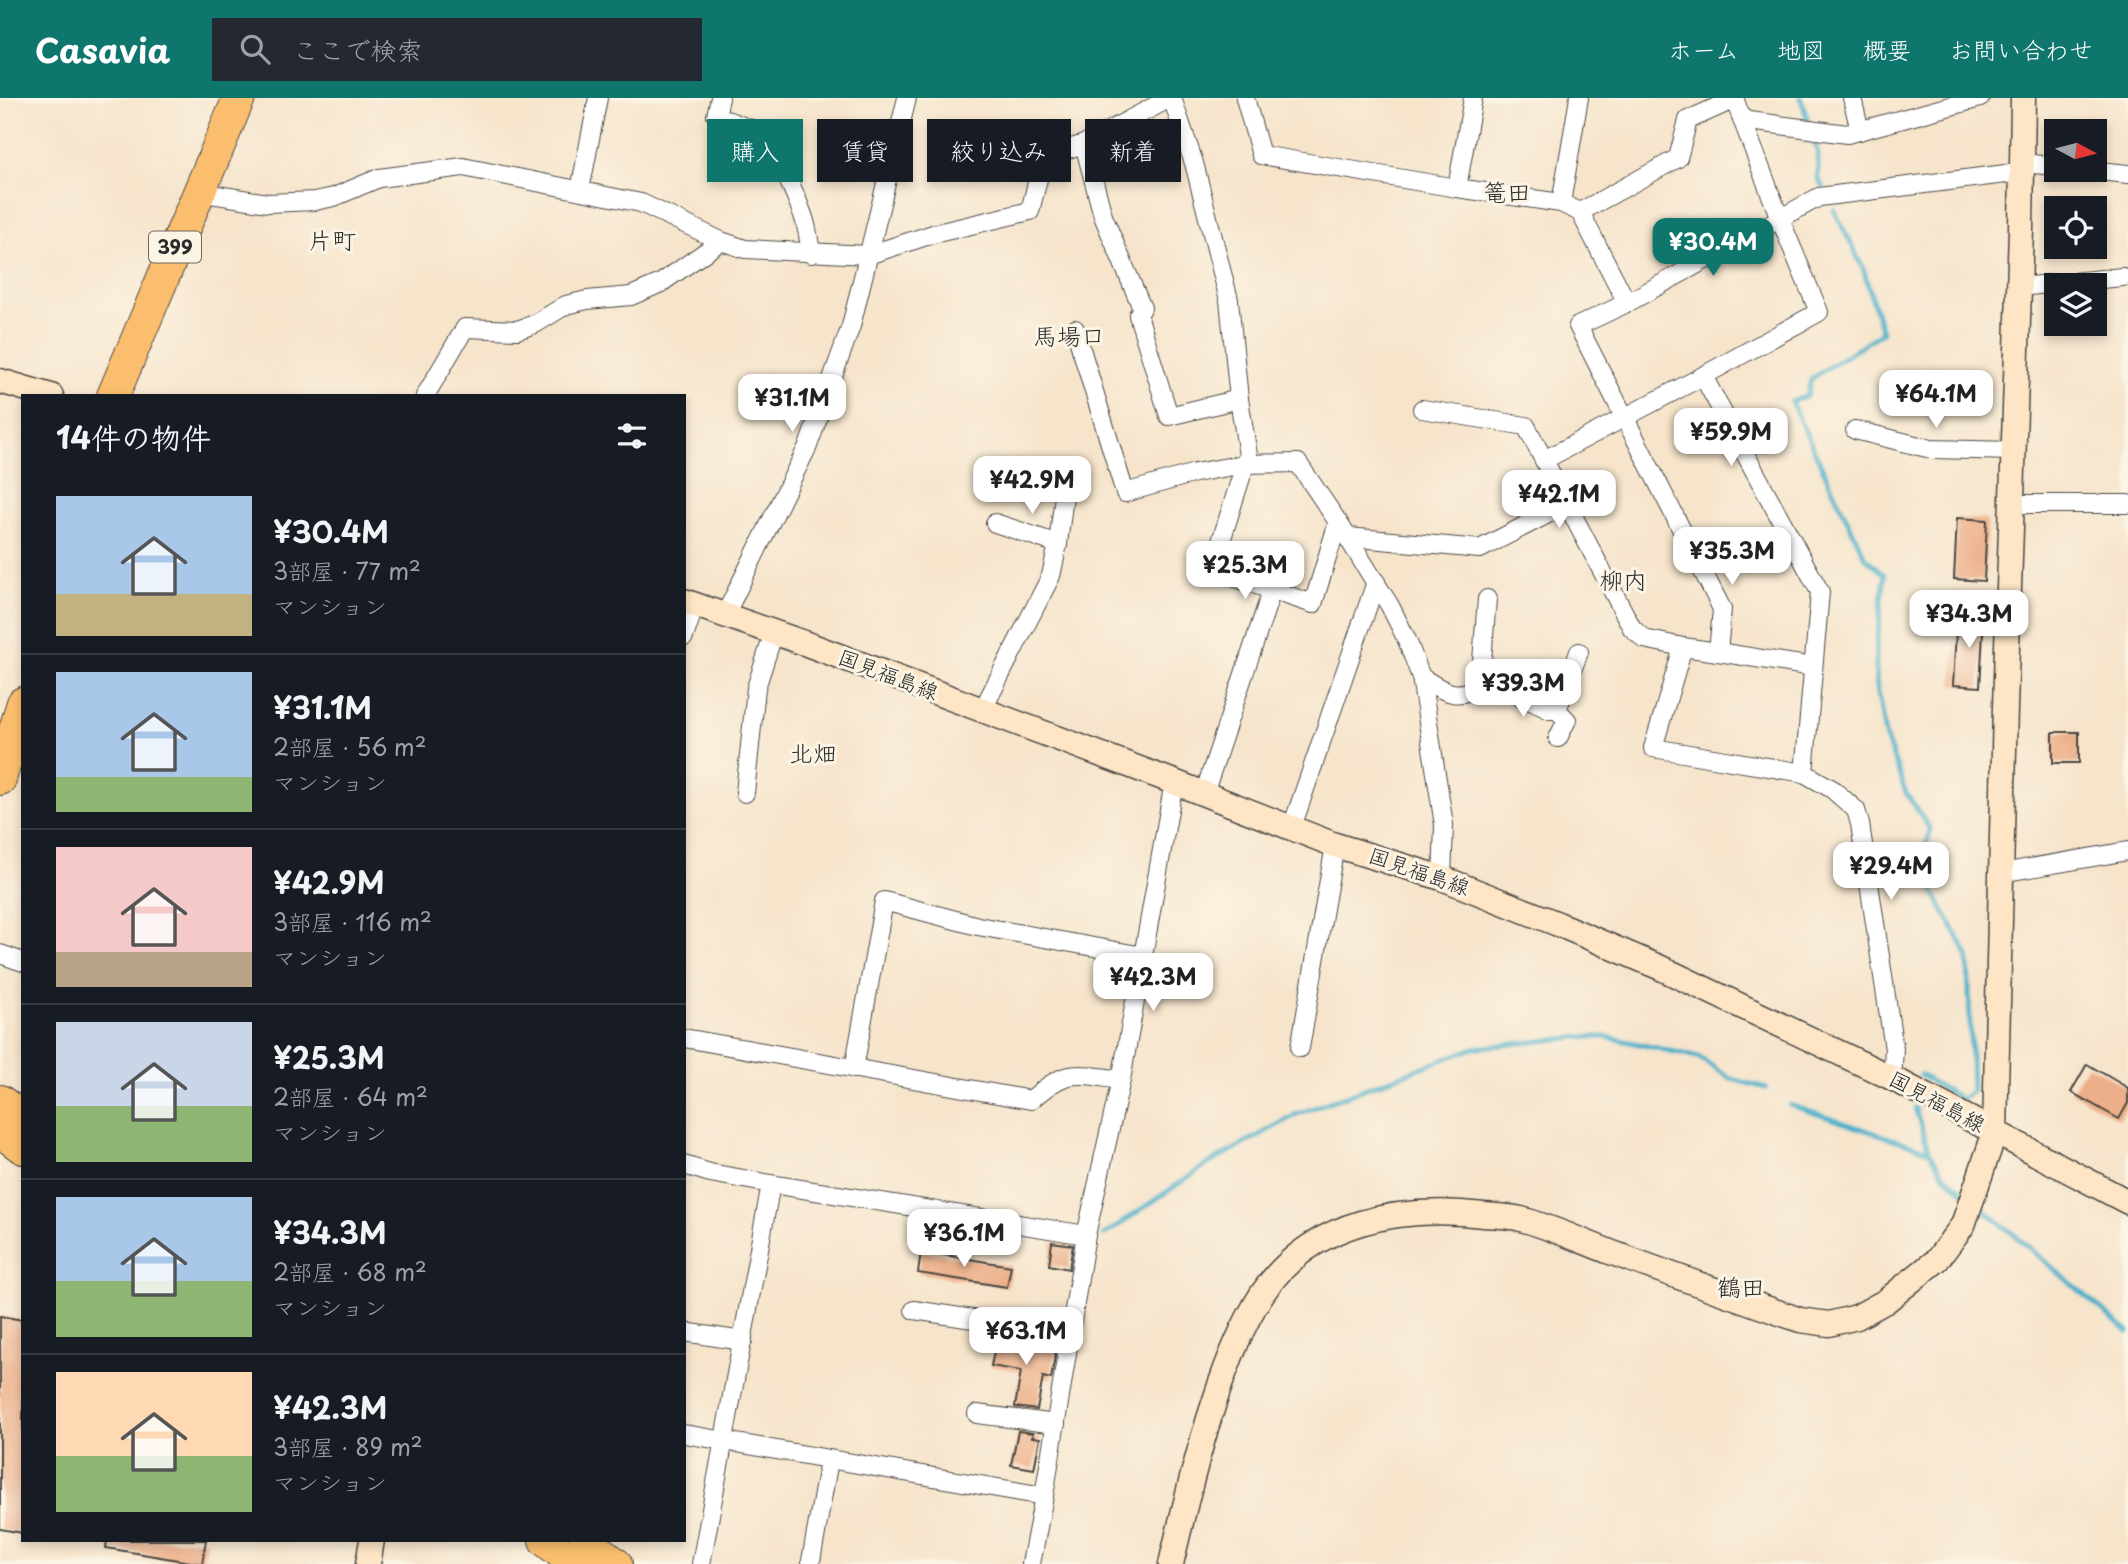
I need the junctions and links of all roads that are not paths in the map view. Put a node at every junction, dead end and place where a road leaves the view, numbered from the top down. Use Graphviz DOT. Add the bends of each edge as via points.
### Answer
graph roads {
  1 [pos="239,98"];
  2 [pos="598,98"];
  3 [pos="720,98"];
  4 [pos="906,98"];
  5 [pos="1171,98"];
  6 [pos="1245,98"];
  7 [pos="1473,98"];
  8 [pos="1579,98"];
  9 [pos="1852,98"];
  10 [pos="1980,98"];
  11 [pos="2023,98"];
  12 [pos="1734,99"];
  13 [pos="1742,120"];
  14 [pos="1860,131"];
  15 [pos="1084,144"];
  16 [pos="2044,166"];
  17 [pos="2022,167"];
  18 [pos="2107,172"];
  19 [pos="2128,174"];
  20 [pos="1457,188"];
  21 [pos="580,190"];
  22 [pos="198,192"];
  23 [pos="1562,203"];
  24 [pos="1580,212"];
  25 [pos="1780,219"];
  26 [pos="720,241"];
  27 [pos="811,254"];
  28 [pos="868,255"];
  29 [pos="2123,277"];
  30 [pos="2019,287"];
  31 [pos="1627,303"];
  32 [pos="1075,329"];
  33 [pos="1703,376"];
  34 [pos="0,381"];
  35 [pos="44,394"];
  36 [pos="114,394"];
  37 [pos="426,394"];
  38 [pos="1239,399"];
  39 [pos="1422,409"];
  40 [pos="1623,418"];
  41 [pos="1855,430"];
  42 [pos="2014,451"];
  43 [pos="1544,460"];
  44 [pos="1244,464"];
  45 [pos="1066,480"];
  46 [pos="1567,504"];
  47 [pos="2012,504"];
  48 [pos="2128,504"];
  49 [pos="1338,522"];
  50 [pos="995,523"];
  51 [pos="1348,537"];
  52 [pos="1058,544"];
  53 [pos="1376,582"];
  54 [pos="1272,590"];
  55 [pos="1487,599"];
  56 [pos="690,603"];
  57 [pos="725,615"];
  58 [pos="686,626"];
  59 [pos="774,632"];
  60 [pos="1683,647"];
  61 [pos="1579,652"];
  62 [pos="1718,652"];
  63 [pos="1813,667"];
  64 [pos="1421,677"];
  65 [pos="1480,685"];
  66 [pos="1557,710"];
  67 [pos="982,711"];
  68 [pos="16,716"];
  69 [pos="1558,738"];
  70 [pos="1804,773"];
  71 [pos="0,779"];
  72 [pos="1174,782"];
  73 [pos="745,793"];
  74 [pos="1204,794"];
  75 [pos="1292,827"];
  76 [pos="1335,845"];
  77 [pos="2128,851"];
  78 [pos="2001,873"];
  79 [pos="1441,878"];
  80 [pos="0,954"];
  81 [pos="1143,956"];
  82 [pos="21,957"];
  83 [pos="686,1038"];
  84 [pos="1300,1048"];
  85 [pos="854,1069"];
  86 [pos="1892,1077"];
  87 [pos="1121,1080"];
  88 [pos="0,1101"];
  89 [pos="21,1117"];
  90 [pos="0,1131"];
  91 [pos="1995,1132"];
  92 [pos="21,1147"];
  93 [pos="686,1166"];
  94 [pos="771,1184"];
  95 [pos="2128,1202"];
  96 [pos="1086,1235"];
  97 [pos="914,1310"];
  98 [pos="686,1332"];
  99 [pos="1070,1334"];
  100 [pos="743,1341"];
  101 [pos="977,1414"];
  102 [pos="1056,1424"];
  103 [pos="686,1434"];
  104 [pos="727,1440"];
  105 [pos="829,1460"];
  106 [pos="1044,1496"];
  107 [pos="372,1542"];
  108 [pos="548,1542"];
  109 [pos="588,1542"];
  110 [pos="811,1561"];
  111 [pos="368,1564"];
  112 [pos="575,1564"];
  113 [pos="616,1564"];
  114 [pos="701,1564"];
  115 [pos="1031,1564"];
  116 [pos="1171,1564"];
  1 -- 22 [label="highway, 399"];
  2 -- 21 [label="street"];
  3 -- 27 [label="street" via="716,116 772,137 801,209"];
  4 -- 28 [label="street"];
  5 -- 15 [label="street"];
  5 -- 38 [label="street" via="1194,163 1229,300"];
  6 -- 20 [label="street" via="1261,155"];
  7 -- 20 [label="street"];
  8 -- 23 [label="street"];
  9 -- 14 [label="street"];
  10 -- 14 [label="street"];
  11 -- 17 [label="street"];
  12 -- 13 [label="street"];
  12 -- 24 [label="street" via="1688,120 1678,158"];
  13 -- 14 [label="street" via="1847,134"];
  13 -- 25 [label="street"];
  15 -- 28 [label="street" via="1049,155 1030,211"];
  15 -- 38 [label="street" via="1103,216 1142,308 1138,315 1170,416"];
  16 -- 17 [label="street"];
  17 -- 25 [label="street" via="1819,197"];
  17 -- 30 [label="street"];
  18 -- 19 [label="street"];
  20 -- 23 [label="street"];
  21 -- 22 [label="street" via="463,167 379,178 315,201 268,203"];
  21 -- 26 [label="street" via="642,203"];
  22 -- 36 [label="highway, 399"];
  23 -- 24 [label="street"];
  24 -- 31 [label="street"];
  25 -- 31 [label="street"];
  25 -- 33 [label="street" via="1819,313"];
  26 -- 27 [label="street" via="745,249"];
  26 -- 37 [label="street" via="661,283 631,296 566,305 517,330 465,328"];
  27 -- 28 [label="street"];
  28 -- 57 [label="street" via="851,326 808,446"];
  29 -- 30 [label="street"];
  30 -- 42 [label="street"];
  31 -- 40 [label="street" via="1578,326"];
  32 -- 44 [label="street" via="1125,493"];
  33 -- 40 [label="street"];
  33 -- 63 [label="street" via="1819,592"];
  34 -- 35 [label="street"];
  38 -- 44 [label="street" via="1248,455"];
  39 -- 43 [label="street" via="1527,426"];
  40 -- 43 [label="street"];
  40 -- 62 [label="street" via="1722,609"];
  41 -- 42 [label="street" via="1931,449"];
  42 -- 47 [label="street"];
  43 -- 46 [label="street"];
  44 -- 49 [label="street" via="1298,463"];
  44 -- 54 [label="street" via="1212,570"];
  45 -- 52 [label="street"];
  46 -- 51 [label="street" via="1480,550"];
  46 -- 60 [label="street" via="1632,628 1644,639"];
  47 -- 48 [label="street"];
  47 -- 78 [label="street"];
  49 -- 51 [label="street"];
  49 -- 54 [label="street" via="1312,604"];
  50 -- 52 [label="street"];
  51 -- 53 [label="street"];
  52 -- 67 [label="street" via="1051,576"];
  53 -- 64 [label="street"];
  53 -- 75 [label="street"];
  54 -- 74 [label="street"];
  55 -- 65 [label="street"];
  56 -- 57 [label="street, 国見福島線"];
  56 -- 58 [label="street"];
  57 -- 59 [label="street, 国見福島線"];
  59 -- 67 [label="street, 国見福島線"];
  59 -- 73 [label="street" via="756,688"];
  60 -- 62 [label="street"];
  60 -- 70 [label="street" via="1653,748"];
  61 -- 66 [label="street"];
  62 -- 63 [label="street"];
  63 -- 70 [label="street"];
  64 -- 65 [label="street" via="1447,693 1468,694"];
  64 -- 79 [label="street" via="1444,825"];
  65 -- 66 [label="street" via="1510,691"];
  66 -- 69 [label="street" via="1567,720"];
  67 -- 72 [label="street, 国見福島線"];
  68 -- 71 [label="highway"];
  70 -- 86 [label="street" via="1856,810 1894,1049"];
  72 -- 74 [label="street, 国見福島線"];
  72 -- 81 [label="street"];
  74 -- 75 [label="street, 国見福島線"];
  75 -- 76 [label="street, 国見福島線"];
  76 -- 79 [label="street, 国見福島線"];
  76 -- 84 [label="street"];
  77 -- 78 [label="street"];
  78 -- 91 [label="street"];
  79 -- 86 [label="street, 国見福島線" via="1661,968"];
  80 -- 82 [label="street"];
  81 -- 85 [label="street" via="978,926 884,901"];
  81 -- 87 [label="street"];
  83 -- 85 [label="street"];
  85 -- 87 [label="street" via="1031,1100 1050,1084 1073,1074"];
  86 -- 91 [label="street, 国見福島線"];
  87 -- 96 [label="street"];
  88 -- 89 [label="highway"];
  90 -- 92 [label="highway"];
  91 -- 95 [label="street, 国見福島線"];
  91 -- 116 [label="street" via="1962,1225 1937,1260 1886,1301 1857,1317 1829,1324 1800,1320 1520,1219 1423,1211 1368,1220 1330,1234 1280,1271 1240,1333 1192,1475"];
  93 -- 94 [label="street"];
  94 -- 96 [label="street"];
  94 -- 100 [label="street"];
  96 -- 99 [label="street"];
  97 -- 99 [label="street"];
  98 -- 100 [label="street"];
  99 -- 102 [label="street"];
  100 -- 104 [label="street"];
  101 -- 102 [label="street"];
  102 -- 106 [label="street"];
  103 -- 104 [label="street"];
  104 -- 105 [label="street"];
  104 -- 114 [label="street"];
  105 -- 106 [label="street"];
  105 -- 110 [label="street"];
  106 -- 115 [label="street"];
  107 -- 111 [label="street"];
  108 -- 112 [label="highway"];
  109 -- 113 [label="highway"];
}
